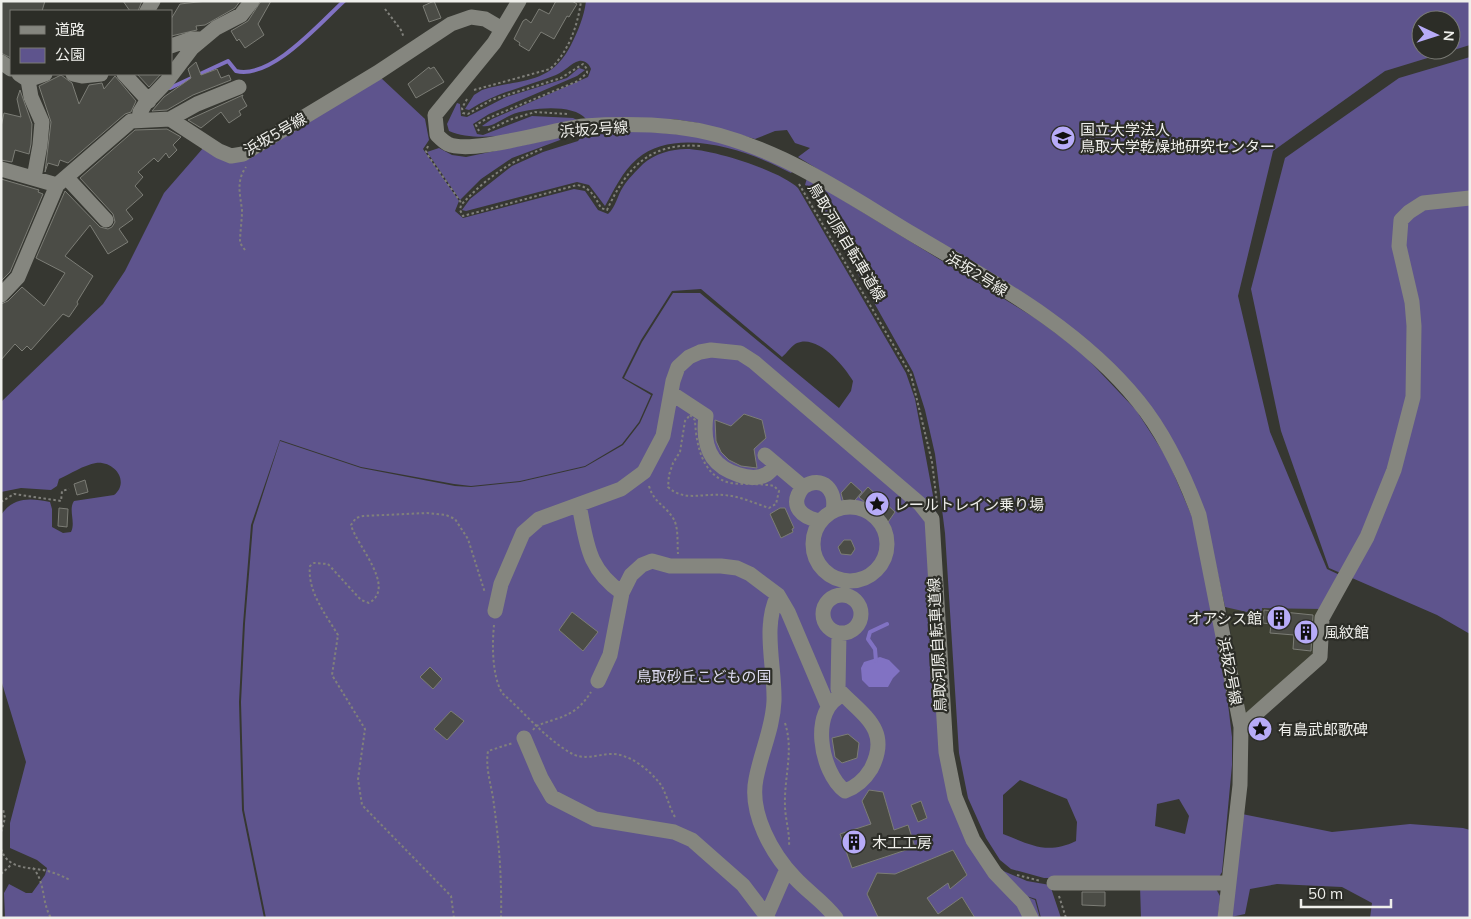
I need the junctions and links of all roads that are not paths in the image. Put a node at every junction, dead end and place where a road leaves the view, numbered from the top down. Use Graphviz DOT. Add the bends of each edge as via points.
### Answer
graph roads {
  1 [pos="519,1"];
  2 [pos="247,4"];
  3 [pos="502,29"];
  4 [pos="202,39"];
  5 [pos="172,46"];
  6 [pos="172,74"];
  7 [pos="38,75"];
  8 [pos="78,75"];
  9 [pos="92,75"];
  10 [pos="125,75"];
  11 [pos="172,75"];
  12 [pos="23,77"];
  13 [pos="239,87"];
  14 [pos="149,100"];
  15 [pos="170,119"];
  16 [pos="139,120"];
  17 [pos="1,169"];
  18 [pos="34,178"];
  19 [pos="62,182"];
  20 [pos="1470,198"];
  21 [pos="106,220"];
  22 [pos="1,295"];
  23 [pos="671,393"];
  24 [pos="765,455"];
  25 [pos="776,466"];
  26 [pos="804,487"];
  27 [pos="579,504"];
  28 [pos="833,511"];
  29 [pos="821,521"];
  30 [pos="844,588"];
  31 [pos="622,592"];
  32 [pos="778,595"];
  33 [pos="495,612"];
  34 [pos="839,633"];
  35 [pos="598,681"];
  36 [pos="843,694"];
  37 [pos="828,706"];
  38 [pos="1241,727"];
  39 [pos="524,738"];
  40 [pos="787,869"];
  41 [pos="1054,883"];
  42 [pos="1229,883"];
  43 [pos="767,916"];
  44 [pos="836,918"];
  45 [pos="1031,918"];
  46 [pos="1225,918"];
  1 -- 3 [label="street"];
  2 -- 4 [label="street"];
  3 -- 15 [label="street, 浜坂5号線" via="485,20 466,19 451,24 243,154 230,156 219,151"];
  3 -- 38 [label="street, 浜坂2号線" via="435,115 439,136 448,144 480,146 581,126 676,127 713,134 801,167 966,266 1074,336 1138,401 1161,434 1189,488 1199,515"];
  4 -- 5 [label="street" via="190,39"];
  4 -- 6 [label="street"];
  7 -- 12 [label="street"];
  8 -- 9 [label="street"];
  10 -- 14 [label="street"];
  11 -- 14 [label="street"];
  12 -- 18 [label="street" via="42,122"];
  13 -- 15 [label="street"];
  14 -- 16 [label="street" via="140,112"];
  15 -- 16 [label="street"];
  16 -- 19 [label="street" via="131,121"];
  17 -- 18 [label="street"];
  18 -- 19 [label="street"];
  19 -- 21 [label="street"];
  19 -- 22 [label="street" via="18,277"];
  20 -- 38 [label="street" via="1423,203 1401,220 1399,246 1412,302 1415,358 1413,397 1394,470 1367,537 1322,618 1320,657"];
  23 -- 25 [label="street" via="706,416 707,444 713,458 723,468 755,477 767,474"];
  23 -- 27 [label="street" via="663,436 644,472 621,489"];
  23 -- 45 [label="street" via="678,368 689,357 711,350 740,353 920,504 932,519 944,724 955,797 973,840 995,873 1023,902"];
  24 -- 25 [label="street"];
  25 -- 26 [label="street"];
  26 -- 28 [label="street" via="818,483 827,487 833,495"];
  26 -- 29 [label="street" via="797,498 799,510 808,519"];
  27 -- 31 [label="street" via="594,564 600,575"];
  27 -- 33 [label="street" via="539,519 523,533 501,584"];
  28 -- 29 [label="street"];
  28 -- 30 [label="street" via="848,507 864,510 877,520 886,542 884,558 874,571"];
  29 -- 30 [label="street" via="814,539 816,558"];
  30 -- 34 [label="street" via="826,603 823,615 828,627"];
  30 -- 34 [label="street" via="855,599 861,617 856,628"];
  31 -- 32 [label="street" via="631,575 652,561 679,566 737,568"];
  31 -- 35 [label="street" via="610,655"];
  32 -- 37 [label="street"];
  32 -- 40 [label="street" via="771,612 772,723 756,779 756,811"];
  34 -- 36 [label="street" via="838,689"];
  36 -- 37 [label="street"];
  36 -- 37 [label="street" via="868,717 879,737 877,758 866,776 845,791 828,770 822,748 823,719"];
  38 -- 42 [label="street, 浜坂2号線" via="1240,785"];
  39 -- 43 [label="street" via="552,797 595,819 674,832 692,840 743,885"];
  40 -- 43 [label="street"];
  40 -- 44 [label="street" via="811,894 824,902"];
  41 -- 42 [label="street"];
  42 -- 46 [label="street, 浜坂2号線"];
}
